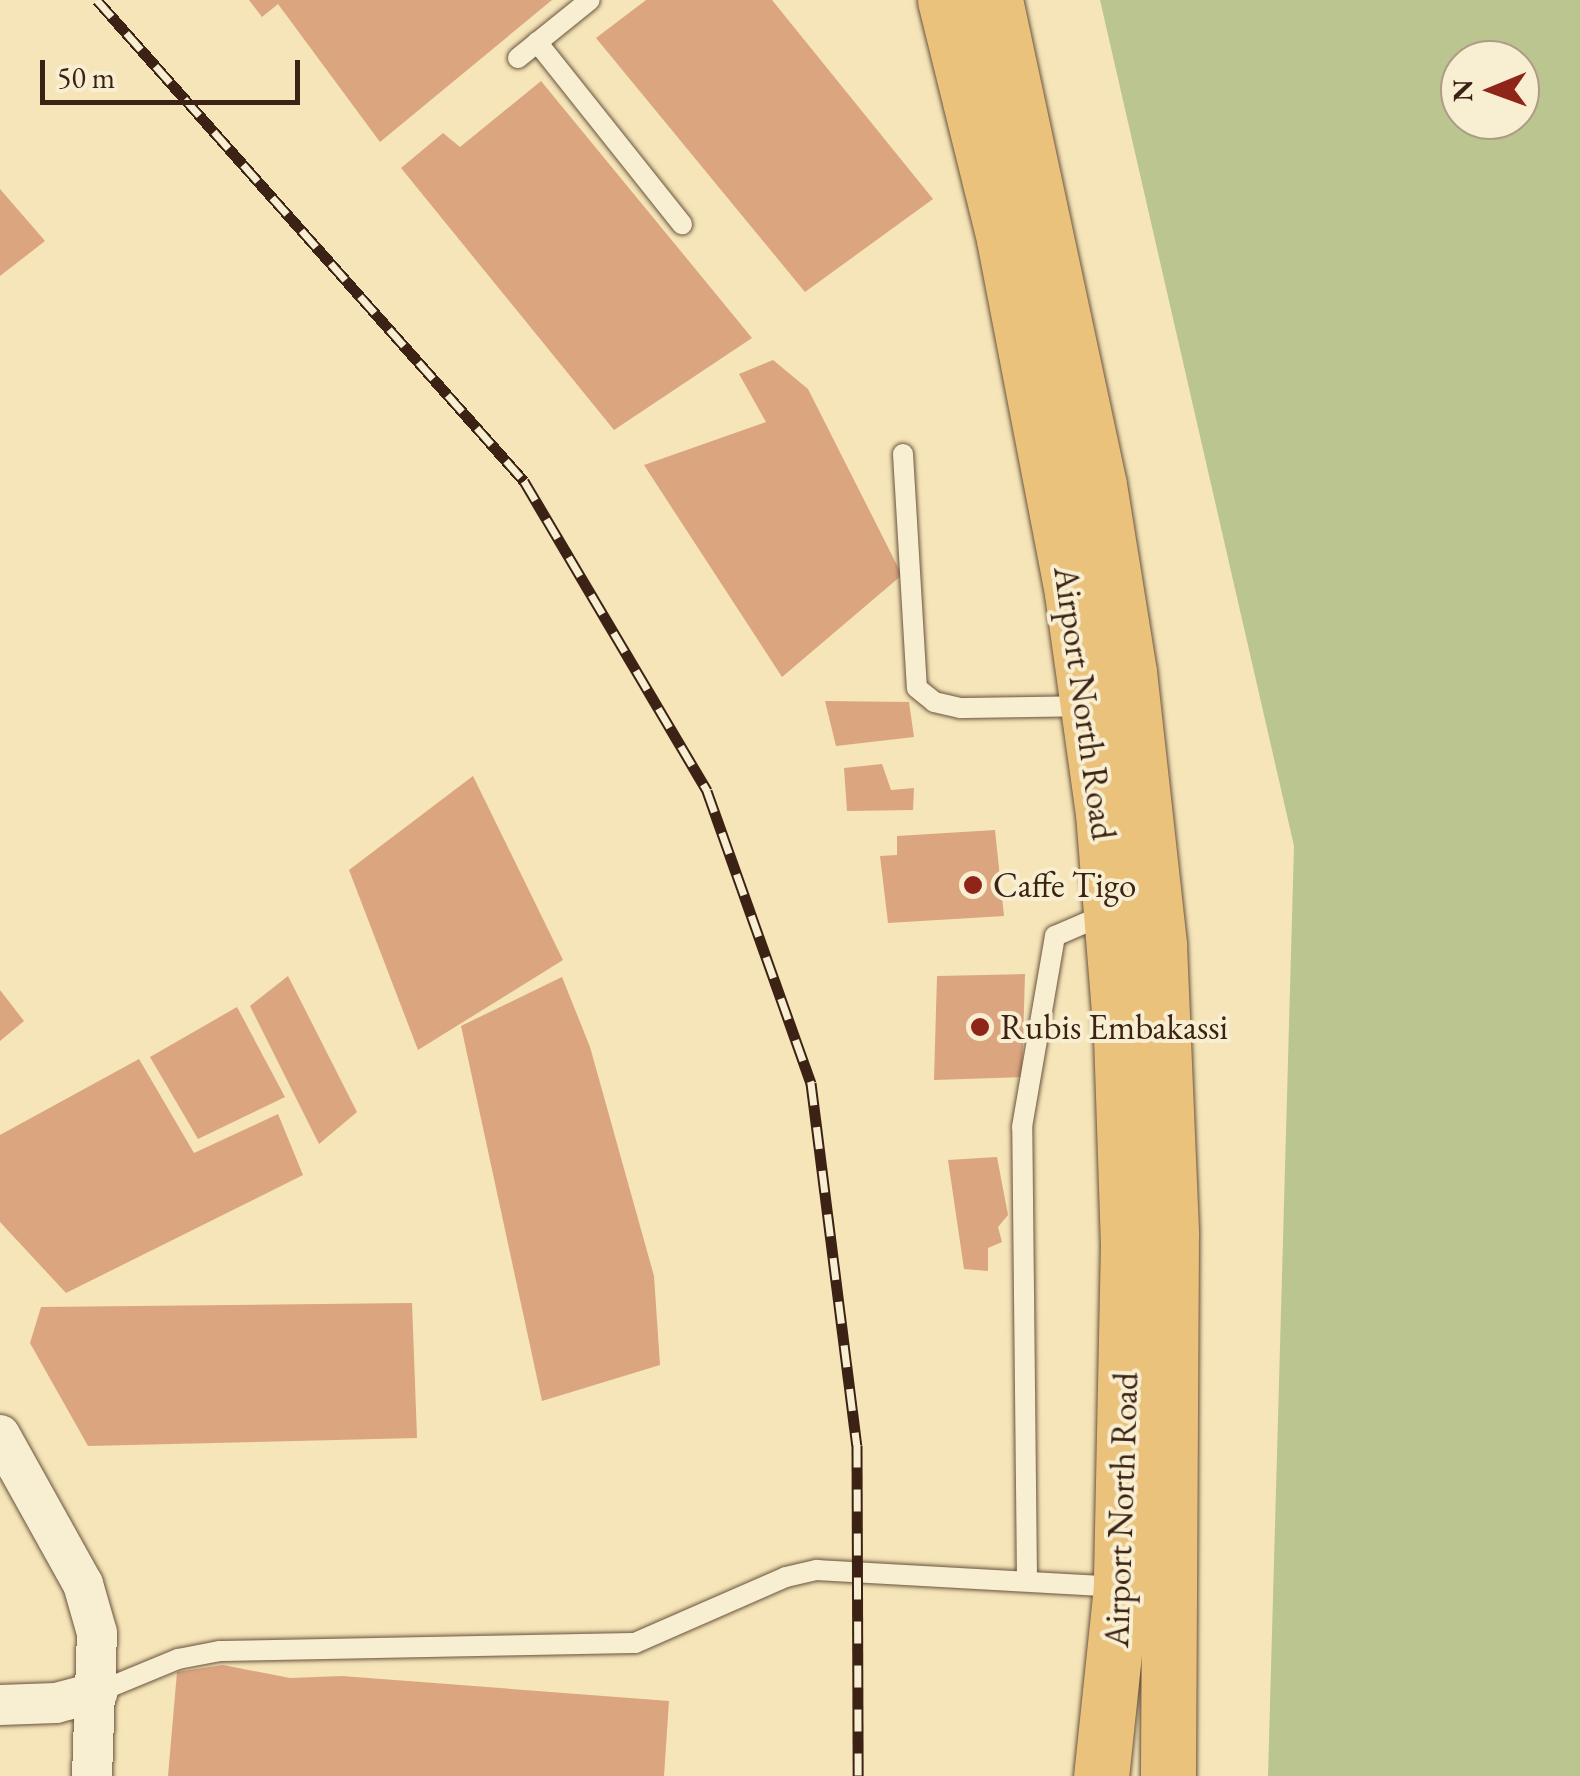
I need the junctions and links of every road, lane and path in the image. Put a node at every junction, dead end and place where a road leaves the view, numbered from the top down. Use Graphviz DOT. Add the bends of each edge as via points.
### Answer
graph roads {
  1 [pos="590,0"];
  2 [pos="945,0"];
  3 [pos="995,0"];
  4 [pos="537,42"];
  5 [pos="518,58"];
  6 [pos="682,224"];
  7 [pos="903,454"];
  8 [pos="1088,706"];
  9 [pos="1110,912"];
  10 [pos="0,1435"];
  11 [pos="1027,1580"];
  12 [pos="1121,1587"];
  13 [pos="98,1692"];
  14 [pos="0,1705"];
  15 [pos="92,1776"];
  16 [pos="1101,1776"];
  17 [pos="1168,1776"];
  1 -- 4 [label="lane"];
  2 -- 8 [label="main road, Airport North Road" via="1008,257"];
  3 -- 17 [label="main road, Airport North Road" via="1099,485 1129,672 1159,945 1172,1236"];
  4 -- 5 [label="lane"];
  4 -- 6 [label="lane"];
  7 -- 8 [label="lane" via="917,688 934,702 960,708"];
  8 -- 9 [label="main road, Airport North Road"];
  9 -- 11 [label="lane" via="1054,936 1022,1127"];
  9 -- 12 [label="main road, Airport North Road" via="1128,1242"];
  10 -- 13 [label="street" via="83,1584 96,1633"];
  11 -- 12 [label="lane"];
  11 -- 13 [label="lane" via="817,1570 786,1576 635,1644 220,1651 178,1659"];
  12 -- 16 [label="main road, Airport North Road"];
  13 -- 14 [label="street" via="56,1704"];
  13 -- 15 [label="street"];
}
